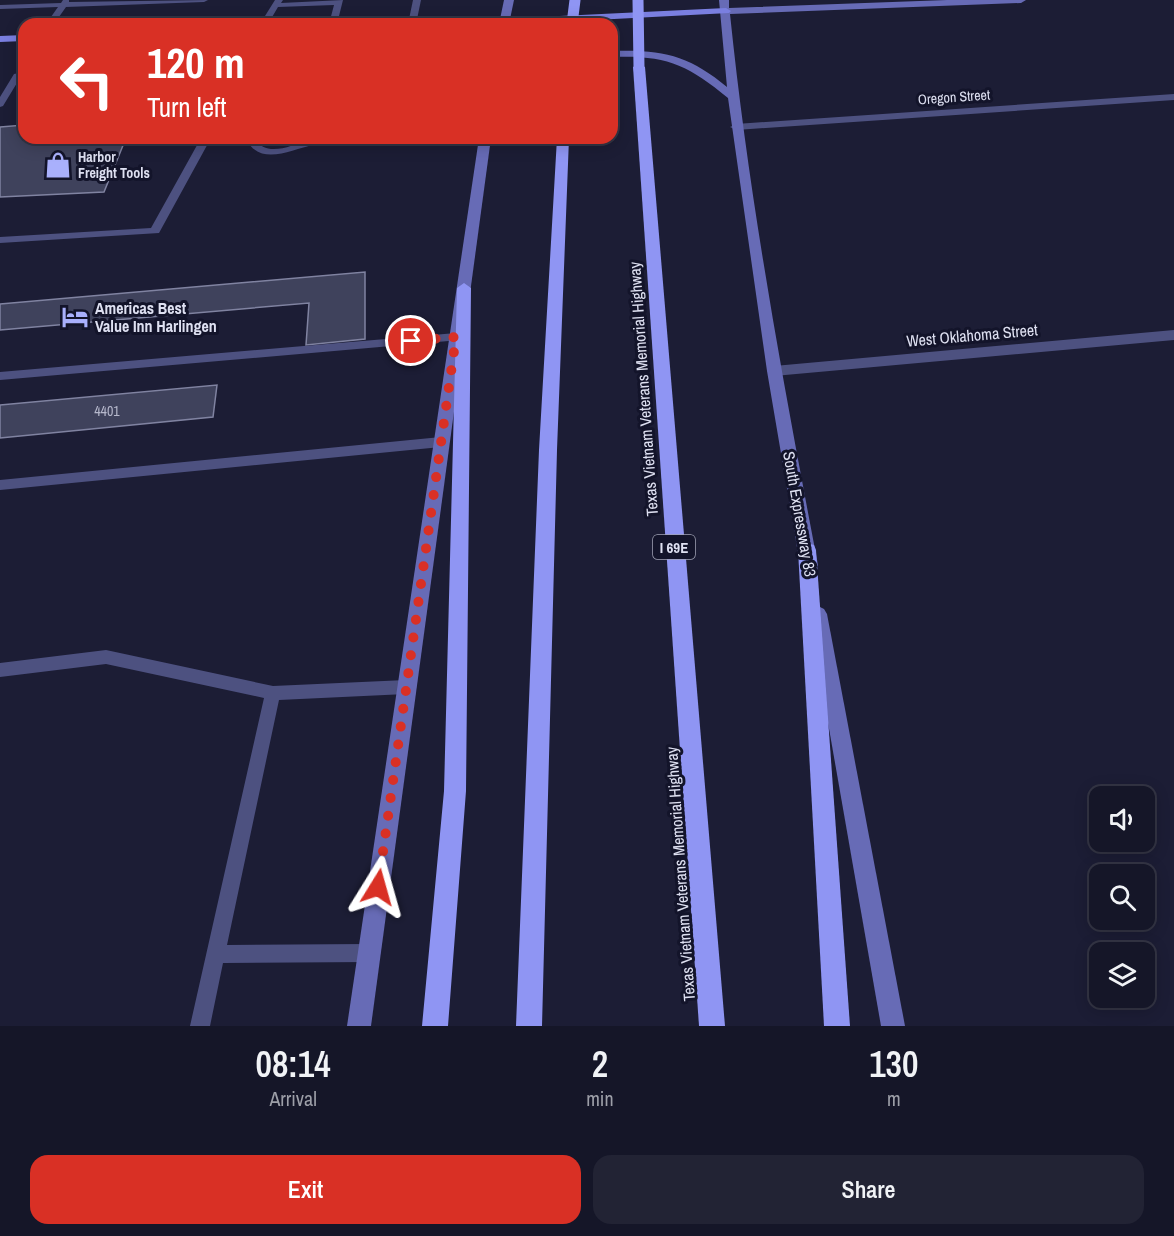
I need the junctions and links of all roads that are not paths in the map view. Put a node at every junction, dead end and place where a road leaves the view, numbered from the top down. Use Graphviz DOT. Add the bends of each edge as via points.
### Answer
graph roads {
  1 [pos="204,0"];
  2 [pos="417,0"];
  3 [pos="509,0"];
  4 [pos="575,0"];
  5 [pos="638,0"];
  6 [pos="1021,0"];
  7 [pos="278,2"];
  8 [pos="339,2"];
  9 [pos="64,3"];
  10 [pos="884,3"];
  11 [pos="725,6"];
  12 [pos="0,7"];
  13 [pos="54,18"];
  14 [pos="268,18"];
  15 [pos="335,18"];
  16 [pos="413,18"];
  17 [pos="506,18"];
  18 [pos="570,18"];
  19 [pos="573,18"];
  20 [pos="18,38"];
  21 [pos="0,39"];
  22 [pos="618,54"];
  23 [pos="18,76"];
  24 [pos="733,96"];
  25 [pos="1174,97"];
  26 [pos="0,104"];
  27 [pos="736,128"];
  28 [pos="203,144"];
  29 [pos="253,144"];
  30 [pos="298,144"];
  31 [pos="484,144"];
  32 [pos="563,144"];
  33 [pos="0,240"];
  34 [pos="464,288"];
  35 [pos="1174,334"];
  36 [pos="456,337"];
  37 [pos="774,371"];
  38 [pos="0,376"];
  39 [pos="441,442"];
  40 [pos="0,485"];
  41 [pos="807,550"];
  42 [pos="0,670"];
  43 [pos="406,687"];
  44 [pos="273,693"];
  45 [pos="369,953"];
  46 [pos="216,954"];
  47 [pos="200,1026"];
  48 [pos="359,1026"];
  49 [pos="435,1026"];
  50 [pos="530,1026"];
  51 [pos="712,1026"];
  52 [pos="837,1026"];
  53 [pos="893,1026"];
  1 -- 9 [label="lane"];
  2 -- 16 [label="lane"];
  3 -- 17 [label="main road"];
  4 -- 19 [label="highway, bridge"];
  5 -- 51 [label="highway, Texas Vietnam Veterans Memorial Highway / I 69E, bridge" via="639,67"];
  6 -- 10 [label="main road"];
  7 -- 8 [label="lane"];
  7 -- 14 [label="lane"];
  8 -- 15 [label="lane"];
  9 -- 12 [label="lane"];
  9 -- 13 [label="lane"];
  10 -- 11 [label="main road"];
  11 -- 18 [label="main road"];
  11 -- 24 [label="main road, South Expressway 83"];
  20 -- 21 [label="main road"];
  22 -- 24 [label="main road" via="684,60"];
  23 -- 26 [label="lane"];
  24 -- 27 [label="main road, South Expressway 83"];
  25 -- 27 [label="street, Oregon Street"];
  27 -- 37 [label="main road, South Expressway 83"];
  28 -- 33 [label="lane" via="155,231"];
  29 -- 30 [label="lane" via="273,151"];
  31 -- 34 [label="main road"];
  32 -- 50 [label="highway"];
  34 -- 36 [label="main road"];
  34 -- 49 [label="highway" via="455,791"];
  35 -- 37 [label="street, West Oklahoma Street"];
  36 -- 38 [label="lane"];
  36 -- 39 [label="main road"];
  37 -- 41 [label="main road, South Expressway 83"];
  39 -- 40 [label="lane"];
  39 -- 43 [label="main road"];
  41 -- 52 [label="highway"];
  41 -- 53 [label="main road, South Expressway 83"];
  42 -- 44 [label="lane" via="106,657"];
  43 -- 44 [label="lane"];
  43 -- 45 [label="main road"];
  44 -- 46 [label="lane"];
  45 -- 46 [label="lane"];
  45 -- 48 [label="main road"];
  46 -- 47 [label="lane"];
}
